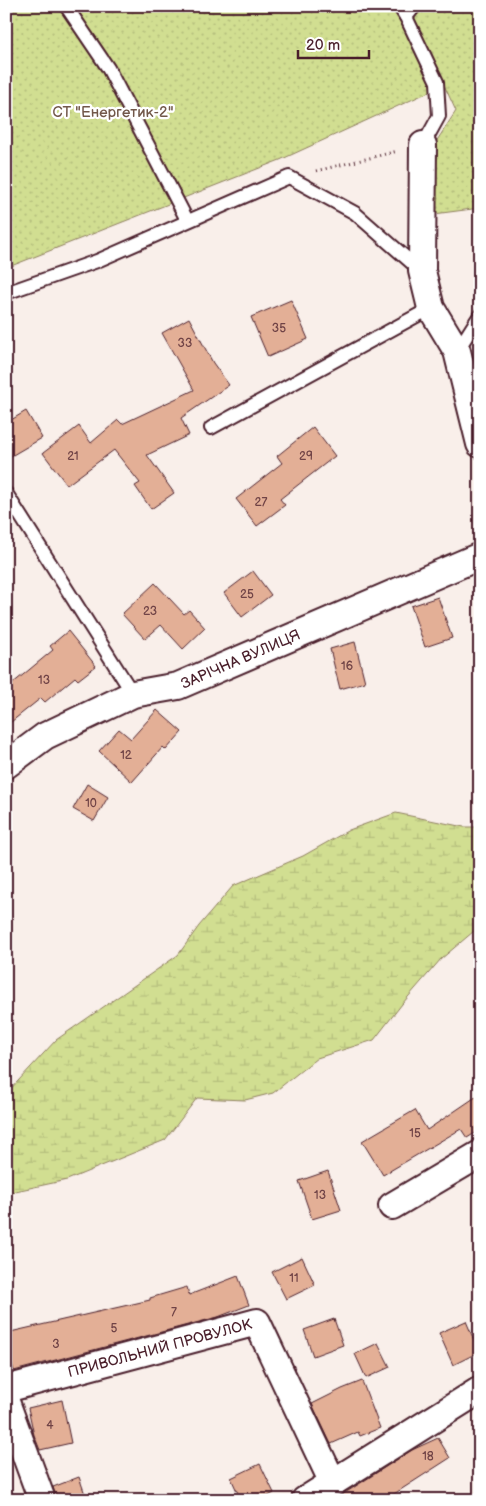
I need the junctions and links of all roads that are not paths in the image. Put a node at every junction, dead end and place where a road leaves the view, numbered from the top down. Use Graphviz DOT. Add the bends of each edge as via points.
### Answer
graph roads {
  1 [pos="66,6"];
  2 [pos="415,6"];
  3 [pos="402,12"];
  4 [pos="423,145"];
  5 [pos="187,220"];
  6 [pos="422,271"];
  7 [pos="6,293"];
  8 [pos="431,308"];
  9 [pos="480,314"];
  10 [pos="457,351"];
  11 [pos="211,428"];
  12 [pos="480,444"];
  13 [pos="6,493"];
  14 [pos="480,556"];
  15 [pos="133,694"];
  16 [pos="6,765"];
  17 [pos="480,1154"];
  18 [pos="392,1206"];
  19 [pos="6,1389"];
  20 [pos="480,1390"];
  21 [pos="6,1402"];
  22 [pos="334,1484"];
  23 [pos="42,1500"];
  24 [pos="305,1500"];
  1 -- 5 [label="lane" via="108,68"];
  2 -- 3 [label="lane"];
  3 -- 4 [label="lane" via="437,82 439,116"];
  4 -- 6 [label="street"];
  5 -- 6 [label="lane" via="289,177 354,213"];
  5 -- 7 [label="lane" via="97,260"];
  6 -- 8 [label="street"];
  8 -- 10 [label="street"];
  8 -- 11 [label="lane"];
  9 -- 10 [label="lane"];
  10 -- 12 [label="street"];
  13 -- 15 [label="lane"];
  14 -- 15 [label="street, ЗАРІЧНА ВУЛИЦЯ" via="178,686"];
  15 -- 16 [label="street, ЗАРІЧНА ВУЛИЦЯ" via="45,736"];
  17 -- 18 [label="street"];
  19 -- 22 [label="street, ПРИВОЛЬНИЙ ПРОВУЛОК" via="257,1322"];
  20 -- 22 [label="street"];
  21 -- 23 [label="street"];
  22 -- 24 [label="street"];
}
